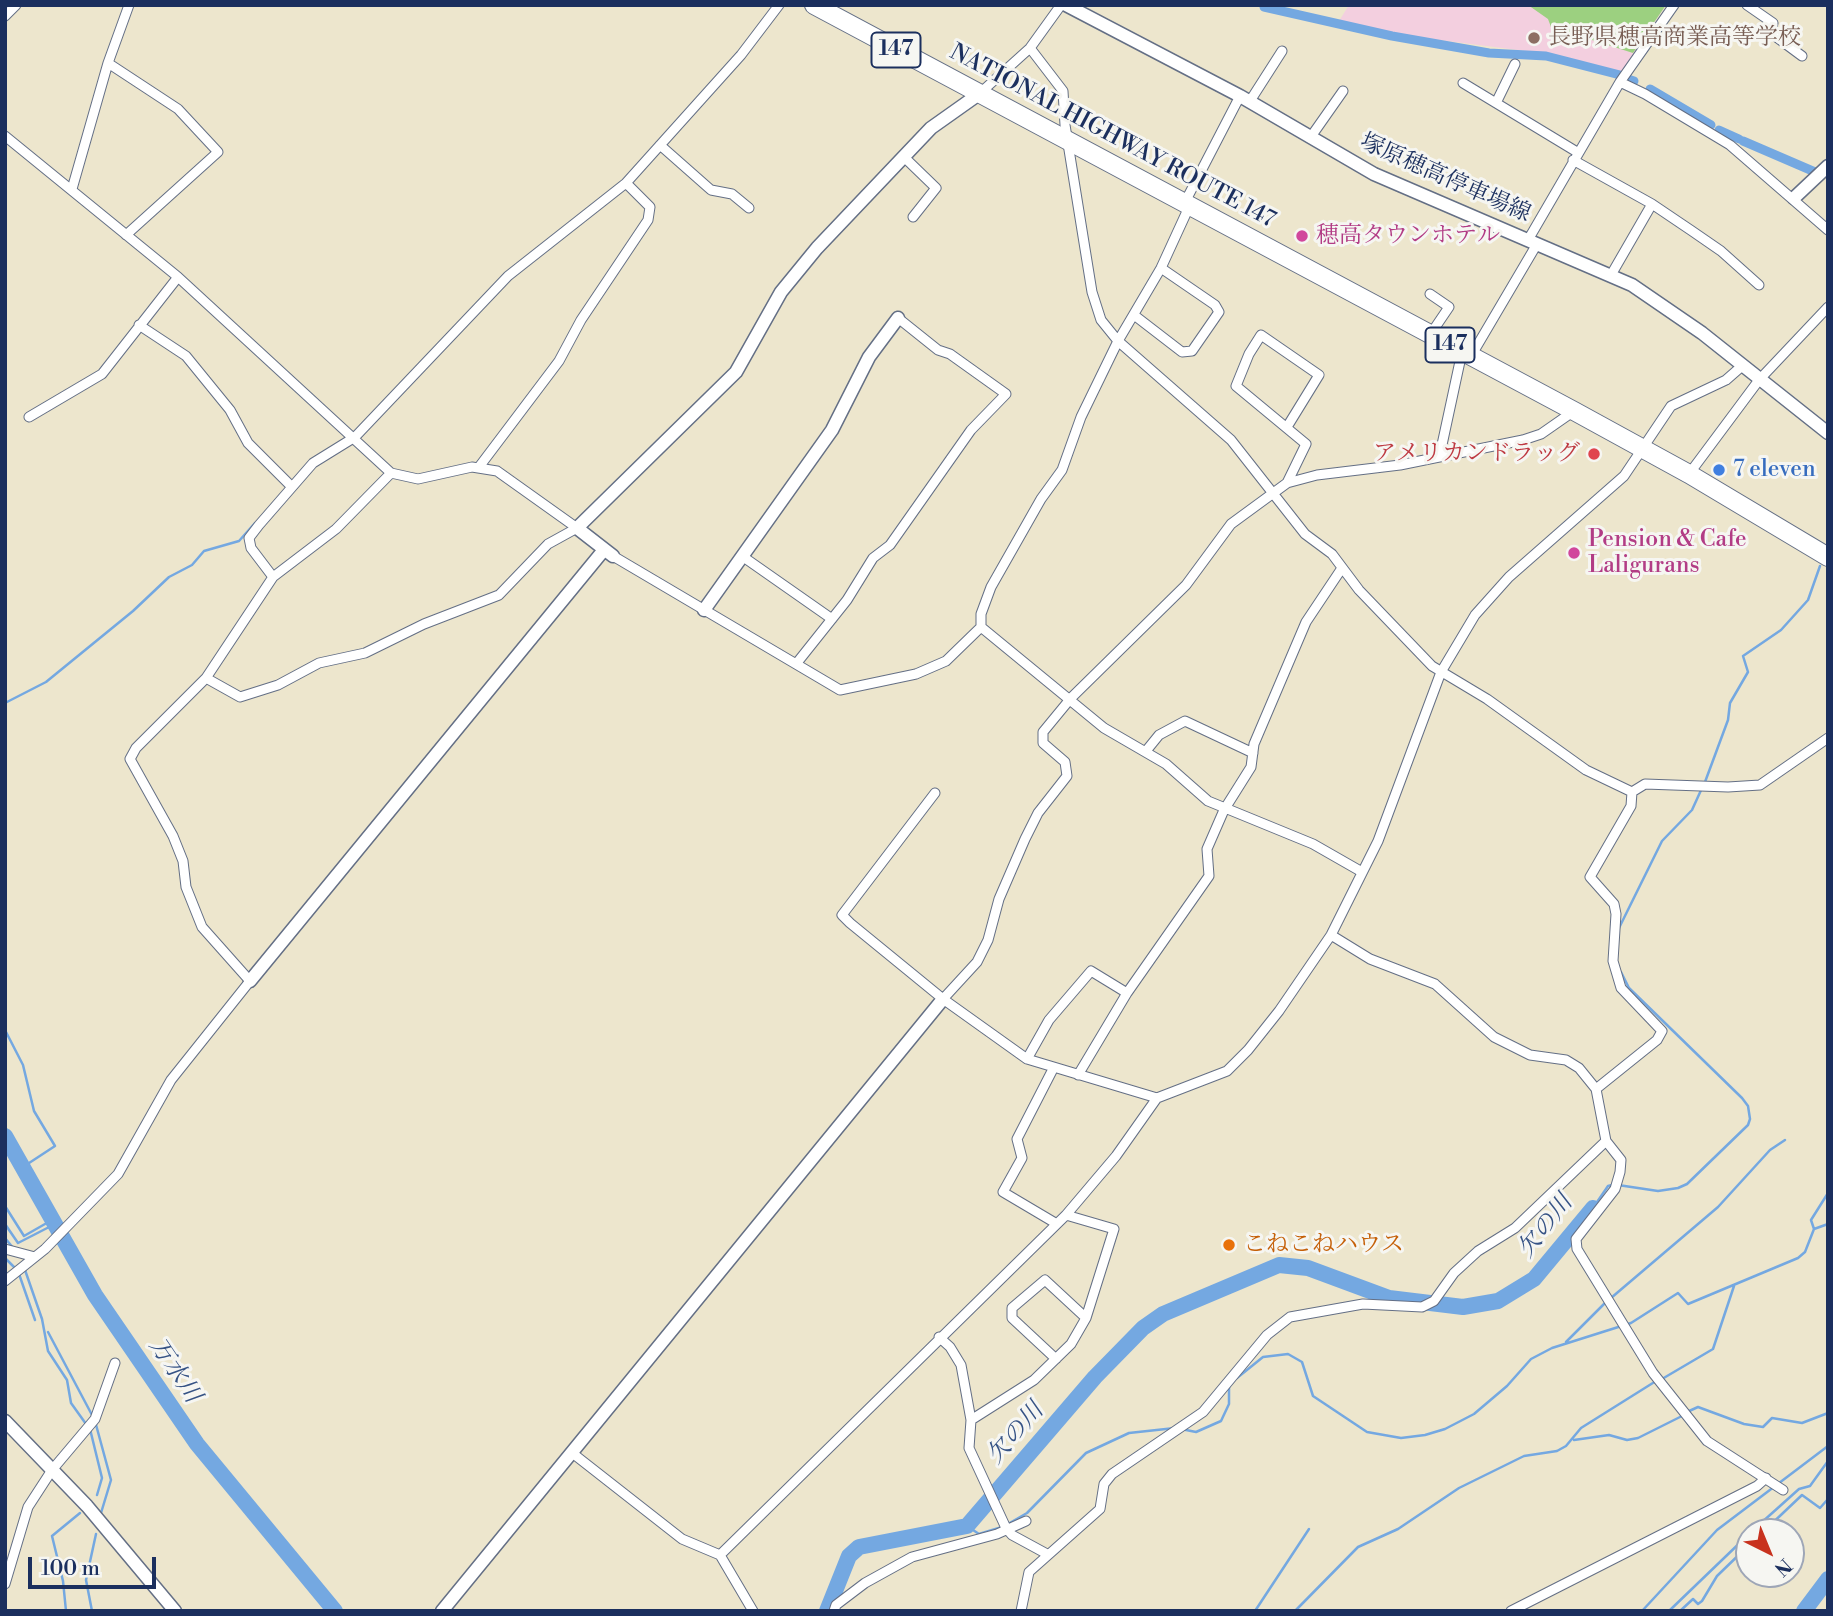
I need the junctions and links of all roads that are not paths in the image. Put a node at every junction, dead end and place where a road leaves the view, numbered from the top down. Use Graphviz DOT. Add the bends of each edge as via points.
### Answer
graph roads {
  1 [pos="16,5"];
  2 [pos="129,5"];
  3 [pos="779,5"];
  4 [pos="814,5"];
  5 [pos="1061,5"];
  6 [pos="1066,5"];
  7 [pos="1674,5"];
  8 [pos="1747,5"];
  9 [pos="5,16"];
  10 [pos="1030,48"];
  11 [pos="1282,51"];
  12 [pos="1802,56"];
  13 [pos="108,63"];
  14 [pos="1515,64"];
  15 [pos="1620,82"];
  16 [pos="1463,83"];
  17 [pos="1343,90"];
  18 [pos="979,93"];
  19 [pos="1245,99"];
  20 [pos="1496,103"];
  21 [pos="5,136"];
  22 [pos="1310,138"];
  23 [pos="1068,141"];
  24 [pos="660,145"];
  25 [pos="1575,156"];
  26 [pos="904,157"];
  27 [pos="1828,166"];
  28 [pos="626,183"];
  29 [pos="72,189"];
  30 [pos="1794,198"];
  31 [pos="1652,204"];
  32 [pos="1187,205"];
  33 [pos="749,208"];
  34 [pos="913,217"];
  35 [pos="1828,230"];
  36 [pos="126,235"];
  37 [pos="1533,242"];
  38 [pos="1161,268"];
  39 [pos="1611,275"];
  40 [pos="178,277"];
  41 [pos="1759,285"];
  42 [pos="1430,294"];
  43 [pos="1828,307"];
  44 [pos="1134,315"];
  45 [pos="898,318"];
  46 [pos="139,325"];
  47 [pos="1430,335"];
  48 [pos="1118,341"];
  49 [pos="1467,354"];
  50 [pos="1742,366"];
  51 [pos="1759,380"];
  52 [pos="1574,411"];
  53 [pos="29,417"];
  54 [pos="1287,428"];
  55 [pos="1828,433"];
  56 [pos="355,438"];
  57 [pos="1641,448"];
  58 [pos="1440,454"];
  59 [pos="479,467"];
  60 [pos="391,473"];
  61 [pos="1689,474"];
  62 [pos="1287,483"];
  63 [pos="292,487"];
  64 [pos="1275,493"];
  65 [pos="577,528"];
  66 [pos="608,553"];
  67 [pos="742,556"];
  68 [pos="1828,557"];
  69 [pos="1342,568"];
  70 [pos="273,577"];
  71 [pos="704,610"];
  72 [pos="832,618"];
  73 [pos="981,627"];
  74 [pos="796,664"];
  75 [pos="1441,672"];
  76 [pos="206,678"];
  77 [pos="1071,698"];
  78 [pos="1828,738"];
  79 [pos="1146,751"];
  80 [pos="1253,752"];
  81 [pos="1632,792"];
  82 [pos="935,793"];
  83 [pos="1224,810"];
  84 [pos="1362,872"];
  85 [pos="1331,935"];
  86 [pos="250,982"];
  87 [pos="1127,993"];
  88 [pos="943,999"];
  89 [pos="1027,1059"];
  90 [pos="1054,1069"];
  91 [pos="1078,1075"];
  92 [pos="1596,1089"];
  93 [pos="1157,1098"];
  94 [pos="1606,1141"];
  95 [pos="1066,1215"];
  96 [pos="1057,1224"];
  97 [pos="5,1250"];
  98 [pos="32,1260"];
  99 [pos="5,1281"];
  100 [pos="1086,1318"];
  101 [pos="939,1337"];
  102 [pos="1056,1359"];
  103 [pos="115,1363"];
  104 [pos="971,1420"];
  105 [pos="5,1422"];
  106 [pos="572,1452"];
  107 [pos="52,1470"];
  108 [pos="1766,1478"];
  109 [pos="1783,1490"];
  110 [pos="1026,1521"];
  111 [pos="1006,1526"];
  112 [pos="1047,1554"];
  113 [pos="720,1555"];
  114 [pos="5,1584"];
  115 [pos="175,1611"];
  116 [pos="442,1611"];
  117 [pos="753,1611"];
  118 [pos="835,1611"];
  119 [pos="1021,1611"];
  120 [pos="1511,1611"];
  1 -- 9 [label="street"];
  2 -- 13 [label="street"];
  3 -- 24 [label="street"];
  4 -- 18 [label="highway, NATIONAL HIGHWAY ROUTE 147 / 147"];
  5 -- 10 [label="street"];
  6 -- 19 [label="street, 塚原穂高停車場線"];
  7 -- 15 [label="street"];
  8 -- 12 [label="street" via="1773,23 1771,33"];
  10 -- 18 [label="street"];
  10 -- 23 [label="street" via="1063,91"];
  11 -- 19 [label="street"];
  13 -- 29 [label="street"];
  13 -- 36 [label="street" via="178,109 218,152"];
  14 -- 20 [label="street"];
  15 -- 25 [label="street"];
  15 -- 30 [label="street" via="1730,145"];
  16 -- 20 [label="street"];
  17 -- 22 [label="street"];
  18 -- 23 [label="highway, NATIONAL HIGHWAY ROUTE 147 / 147"];
  18 -- 26 [label="street" via="932,128"];
  19 -- 22 [label="street, 塚原穂高停車場線"];
  19 -- 32 [label="street"];
  20 -- 25 [label="street"];
  21 -- 29 [label="street"];
  22 -- 37 [label="street, 塚原穂高停車場線" via="1374,174"];
  23 -- 32 [label="highway, NATIONAL HIGHWAY ROUTE 147 / 147"];
  23 -- 48 [label="street" via="1092,292 1101,320"];
  24 -- 28 [label="street"];
  24 -- 33 [label="street" via="711,190 732,194"];
  25 -- 31 [label="street"];
  25 -- 37 [label="street"];
  26 -- 34 [label="street" via="936,188"];
  26 -- 65 [label="street" via="781,292 736,372"];
  27 -- 30 [label="street"];
  28 -- 56 [label="street" via="508,276"];
  28 -- 59 [label="street" via="650,207 648,220 581,320 559,362"];
  29 -- 36 [label="street"];
  30 -- 35 [label="street"];
  31 -- 39 [label="street"];
  31 -- 41 [label="street" via="1721,251"];
  32 -- 38 [label="street"];
  32 -- 47 [label="highway, NATIONAL HIGHWAY ROUTE 147 / 147"];
  36 -- 40 [label="street"];
  37 -- 39 [label="street, 塚原穂高停車場線"];
  37 -- 49 [label="street"];
  38 -- 44 [label="street"];
  38 -- 44 [label="street" via="1219,312 1192,351 1182,352"];
  39 -- 50 [label="street, 塚原穂高停車場線" via="1656,300"];
  40 -- 46 [label="street"];
  40 -- 56 [label="street"];
  42 -- 47 [label="street" via="1450,307"];
  43 -- 51 [label="street"];
  44 -- 48 [label="street"];
  45 -- 67 [label="street" via="869,357 832,430"];
  45 -- 72 [label="street" via="1006,394 971,430"];
  46 -- 53 [label="street" via="102,374"];
  46 -- 63 [label="street" via="186,356 230,410 248,443"];
  47 -- 49 [label="highway, NATIONAL HIGHWAY ROUTE 147 / 147"];
  48 -- 64 [label="street" via="1230,440"];
  48 -- 73 [label="street" via="1081,417 1062,470 985,600"];
  49 -- 52 [label="highway, NATIONAL HIGHWAY ROUTE 147 / 147"];
  49 -- 58 [label="street"];
  50 -- 51 [label="street, 塚原穂高停車場線"];
  50 -- 57 [label="street" via="1726,380 1671,406"];
  51 -- 55 [label="street, 塚原穂高停車場線"];
  51 -- 61 [label="street"];
  52 -- 57 [label="highway, NATIONAL HIGHWAY ROUTE 147 / 147"];
  52 -- 58 [label="street" via="1541,434"];
  54 -- 54 [label="street" via="1236,386 1261,335 1319,375"];
  54 -- 62 [label="street" via="1306,444"];
  56 -- 60 [label="street"];
  56 -- 63 [label="street" via="313,463"];
  57 -- 61 [label="highway, NATIONAL HIGHWAY ROUTE 147 / 147"];
  57 -- 75 [label="street" via="1624,476 1493,593"];
  58 -- 62 [label="street"];
  59 -- 60 [label="street" via="418,479"];
  59 -- 65 [label="street" via="497,471"];
  60 -- 70 [label="street" via="336,529"];
  61 -- 68 [label="highway, NATIONAL HIGHWAY ROUTE 147 / 147"];
  62 -- 64 [label="street"];
  63 -- 70 [label="street" via="249,538 251,548"];
  64 -- 69 [label="street" via="1305,534 1332,554"];
  64 -- 77 [label="street" via="1231,524 1186,585"];
  65 -- 66 [label="street"];
  65 -- 76 [label="street" via="548,544 499,595 365,653 319,663 278,685 240,697"];
  66 -- 71 [label="street"];
  66 -- 86 [label="street"];
  67 -- 71 [label="street"];
  67 -- 72 [label="street"];
  69 -- 75 [label="street" via="1411,646"];
  69 -- 80 [label="street" via="1306,622"];
  70 -- 76 [label="street"];
  71 -- 74 [label="street"];
  72 -- 74 [label="street"];
  73 -- 74 [label="street" via="933,669 857,689 840,690"];
  73 -- 77 [label="street"];
  75 -- 81 [label="street" via="1586,770"];
  75 -- 84 [label="street"];
  76 -- 86 [label="street" via="130,759 173,836 202,927"];
  77 -- 79 [label="street" via="1104,728"];
  77 -- 88 [label="street" via="1041,738 1065,762 1066,776 1025,839 977,962"];
  78 -- 81 [label="street" via="1760,785 1645,784"];
  79 -- 80 [label="street" via="1159,735 1185,721"];
  79 -- 83 [label="street"];
  80 -- 83 [label="street" via="1251,767"];
  81 -- 92 [label="street" via="1631,806 1590,877 1614,904 1613,961 1621,988 1662,1031"];
  82 -- 88 [label="street" via="842,915"];
  83 -- 84 [label="street" via="1313,844"];
  83 -- 87 [label="street" via="1207,849 1209,876"];
  84 -- 85 [label="street"];
  85 -- 92 [label="street" via="1370,959 1435,984 1494,1037 1530,1055 1566,1060"];
  85 -- 93 [label="street" via="1248,1051 1227,1070"];
  86 -- 98 [label="street" via="171,1080 118,1174"];
  87 -- 89 [label="street" via="1091,971 1049,1020"];
  87 -- 91 [label="street"];
  88 -- 89 [label="street"];
  88 -- 106 [label="street"];
  89 -- 90 [label="street"];
  90 -- 91 [label="street"];
  90 -- 96 [label="street" via="1017,1139 1022,1158 1003,1192"];
  91 -- 93 [label="street"];
  92 -- 94 [label="street"];
  93 -- 95 [label="street"];
  94 -- 108 [label="street" via="1621,1160 1616,1185 1576,1239 1577,1249 1660,1382 1685,1413 1714,1447"];
  94 -- 112 [label="street" via="1515,1228 1478,1251 1437,1297 1422,1307 1363,1304 1290,1317 1267,1335 1203,1412 1112,1474 1104,1484 1100,1509"];
  95 -- 96 [label="street"];
  95 -- 100 [label="street" via="1114,1229"];
  96 -- 101 [label="street"];
  97 -- 98 [label="street"];
  98 -- 99 [label="street"];
  100 -- 102 [label="street"];
  100 -- 102 [label="street" via="1045,1280 1012,1308 1012,1318"];
  101 -- 104 [label="street" via="961,1365"];
  101 -- 113 [label="street"];
  102 -- 104 [label="street" via="1034,1380"];
  103 -- 107 [label="street" via="95,1419"];
  104 -- 111 [label="street" via="969,1448"];
  105 -- 107 [label="street"];
  106 -- 113 [label="street" via="677,1536"];
  106 -- 116 [label="street"];
  107 -- 114 [label="street" via="28,1507"];
  107 -- 115 [label="street"];
  108 -- 109 [label="street"];
  108 -- 120 [label="street"];
  110 -- 111 [label="street"];
  111 -- 112 [label="street"];
  111 -- 118 [label="street" via="912,1557 865,1583 836,1605"];
  112 -- 119 [label="street" via="1030,1572"];
  113 -- 117 [label="street"];
}
